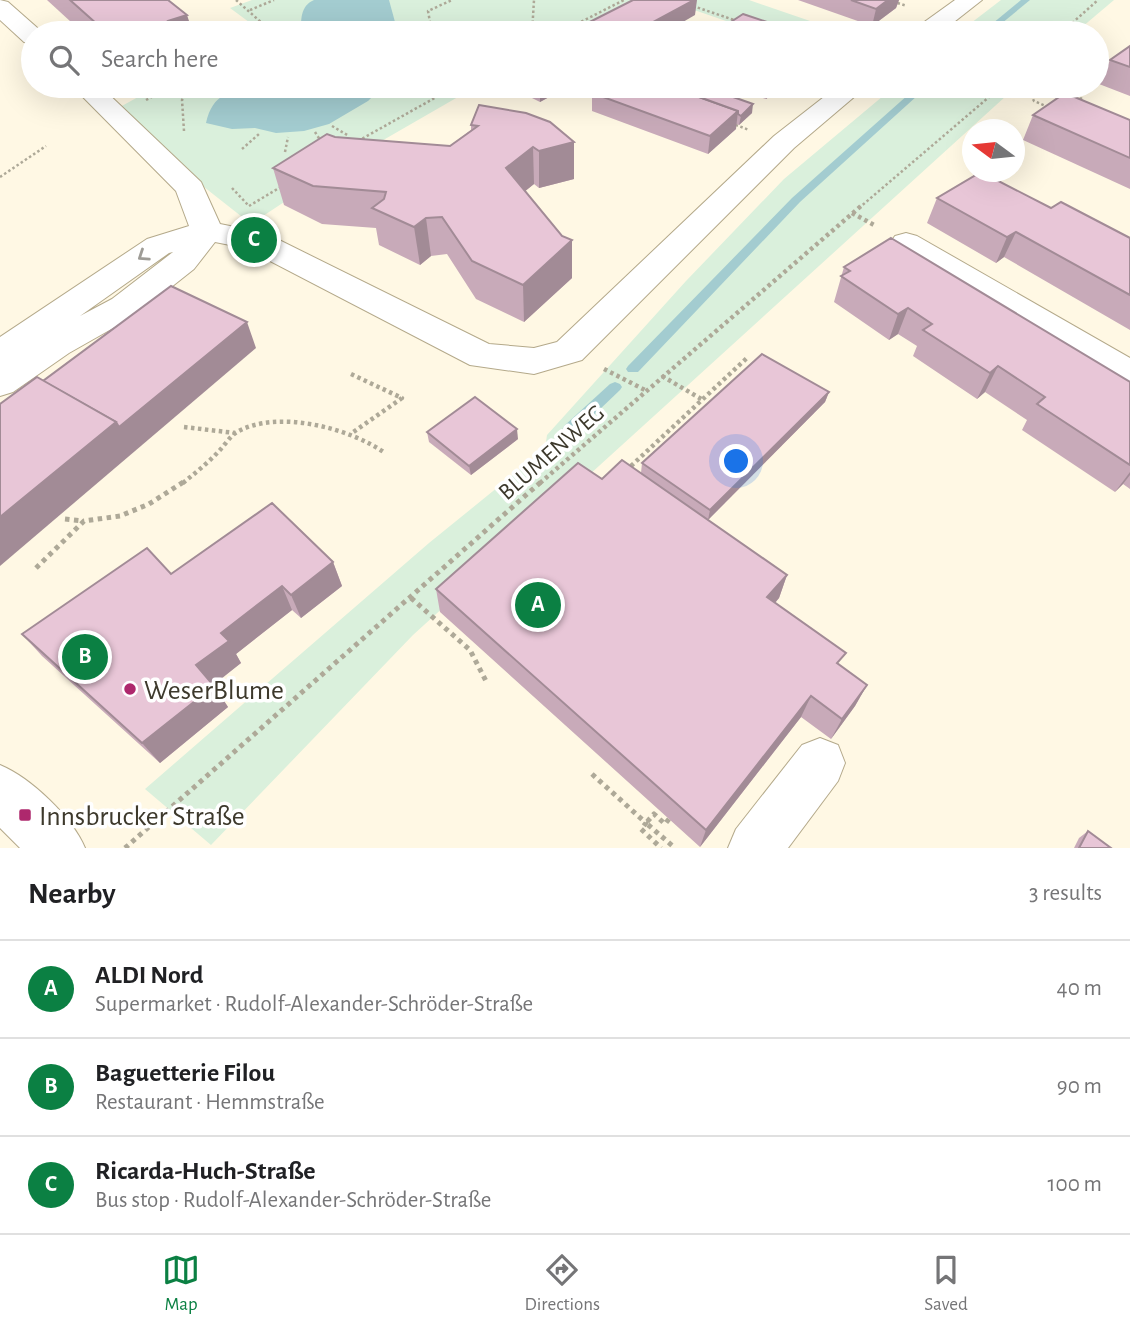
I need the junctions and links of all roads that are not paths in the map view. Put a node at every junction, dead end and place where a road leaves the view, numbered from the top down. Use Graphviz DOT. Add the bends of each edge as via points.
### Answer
graph roads {
  1 [pos="970,0"];
  2 [pos="0,6"];
  3 [pos="941,21"];
  4 [pos="21,26"];
  5 [pos="97,98"];
  6 [pos="839,98"];
  7 [pos="207,231"];
  8 [pos="906,243"];
  9 [pos="0,354"];
  10 [pos="1130,375"];
  11 [pos="0,383"];
  12 [pos="820,763"];
  13 [pos="0,790"];
  14 [pos="58,848"];
  15 [pos="755,848"];
  1 -- 3 [label="street"];
  2 -- 4 [label="street"];
  5 -- 7 [label="street" via="190,188"];
  6 -- 7 [label="street" via="784,142 569,351 534,361 483,356 254,240"];
  7 -- 9 [label="street, one-way" via="158,246"];
  7 -- 11 [label="street" via="182,262 124,307 56,344"];
  8 -- 10 [label="street"];
  12 -- 15 [label="street"];
  13 -- 14 [label="street"];
}
